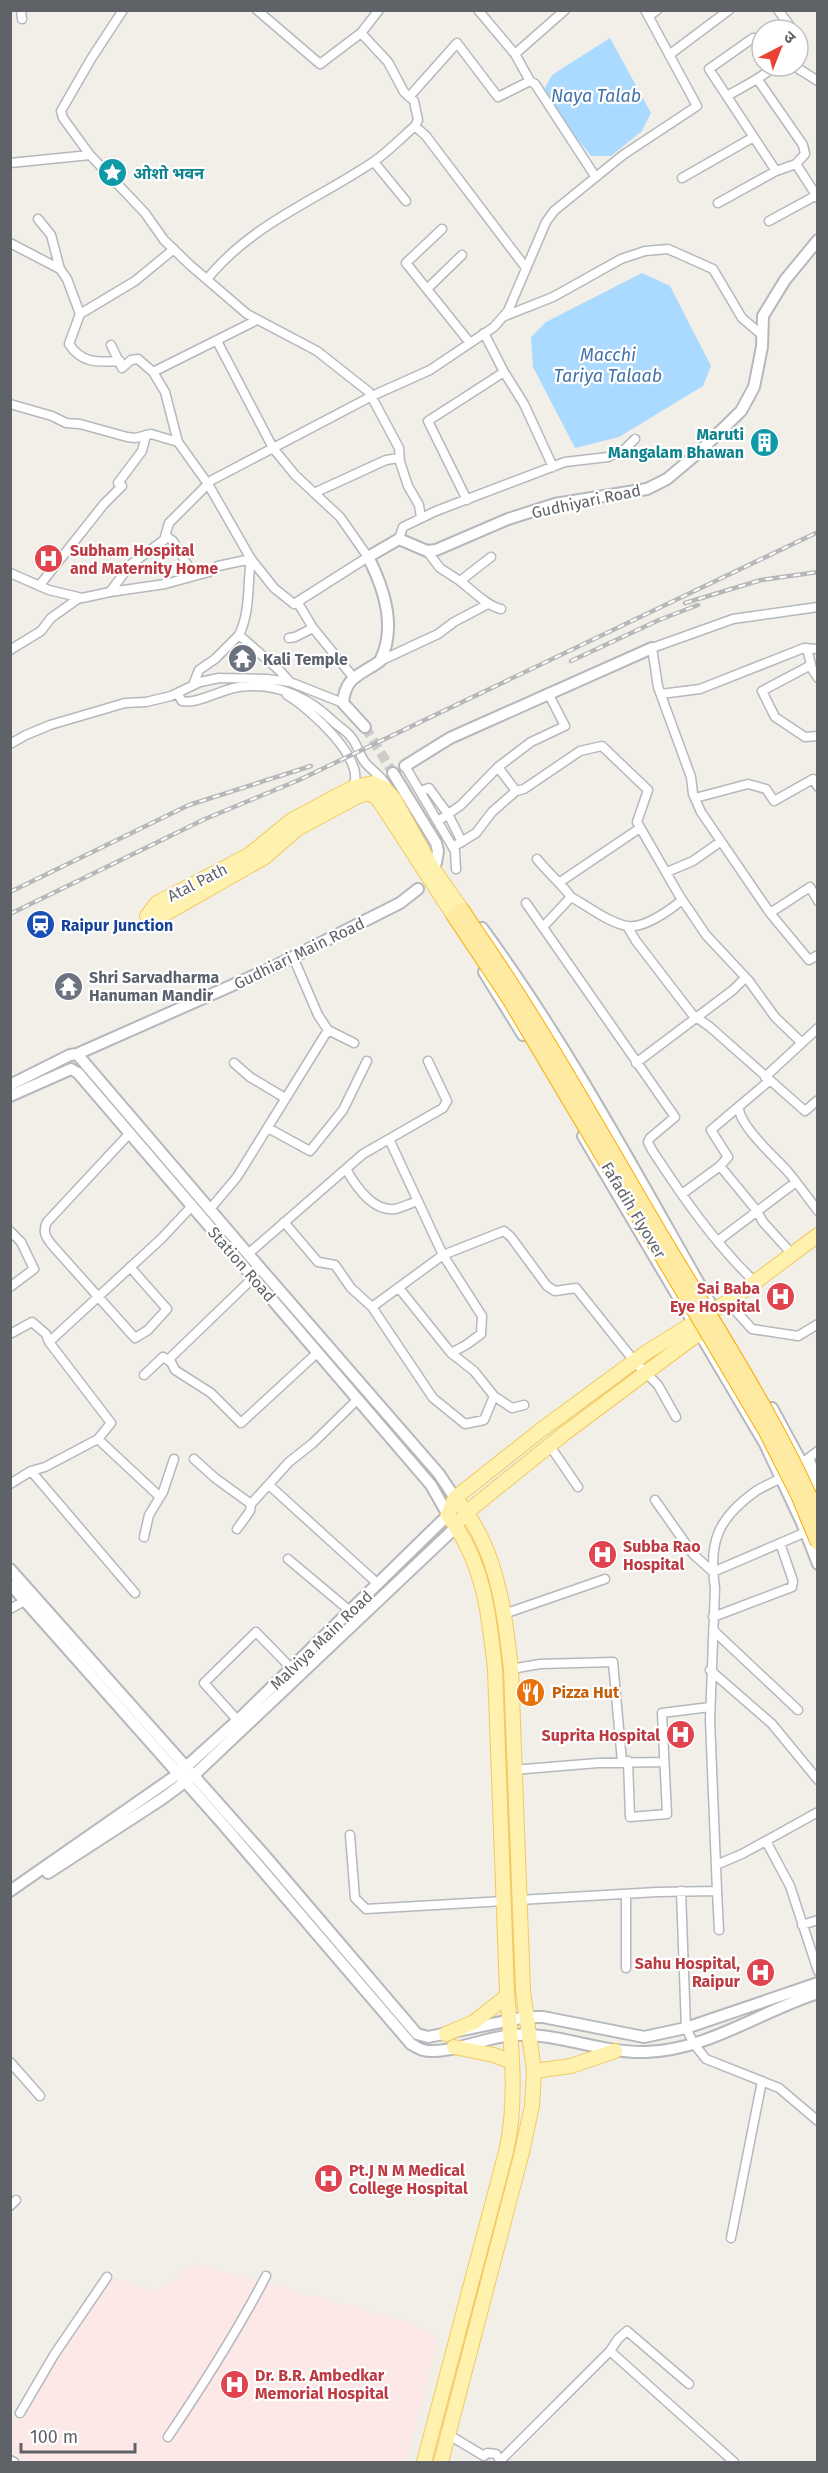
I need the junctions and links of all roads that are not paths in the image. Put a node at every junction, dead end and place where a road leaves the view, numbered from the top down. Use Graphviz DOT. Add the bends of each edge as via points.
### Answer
graph roads {
  1 [pos="123,10"];
  2 [pos="257,10"];
  3 [pos="379,10"];
  4 [pos="478,10"];
  5 [pos="565,10"];
  6 [pos="657,10"];
  7 [pos="729,10"];
  8 [pos="647,13"];
  9 [pos="361,33"];
  10 [pos="750,40"];
  11 [pos="514,54"];
  12 [pos="669,55"];
  13 [pos="761,78"];
  14 [pos="759,80"];
  15 [pos="530,81"];
  16 [pos="727,96"];
  17 [pos="409,97"];
  18 [pos="415,126"];
  19 [pos="752,138"];
  20 [pos="90,155"];
  21 [pos="374,162"];
  22 [pos="10,163"];
  23 [pos="796,164"];
  24 [pos="776,171"];
  25 [pos="595,176"];
  26 [pos="682,178"];
  27 [pos="816,197"];
  28 [pos="406,201"];
  29 [pos="718,203"];
  30 [pos="38,219"];
  31 [pos="770,221"];
  32 [pos="442,229"];
  33 [pos="818,240"];
  34 [pos="10,243"];
  35 [pos="174,249"];
  36 [pos="462,255"];
  37 [pos="526,268"];
  38 [pos="60,269"];
  39 [pos="207,279"];
  40 [pos="427,289"];
  41 [pos="80,314"];
  42 [pos="504,317"];
  43 [pos="257,320"];
  44 [pos="484,333"];
  45 [pos="762,335"];
  46 [pos="218,341"];
  47 [pos="470,342"];
  48 [pos="111,345"];
  49 [pos="120,362"];
  50 [pos="153,372"];
  51 [pos="504,372"];
  52 [pos="372,396"];
  53 [pos="10,404"];
  54 [pos="146,435"];
  55 [pos="635,439"];
  56 [pos="178,442"];
  57 [pos="273,448"];
  58 [pos="399,458"];
  59 [pos="553,467"];
  60 [pos="208,484"];
  61 [pos="314,493"];
  62 [pos="467,500"];
  63 [pos="421,518"];
  64 [pos="166,536"];
  65 [pos="399,539"];
  66 [pos="427,551"];
  67 [pos="368,557"];
  68 [pos="491,557"];
  69 [pos="250,559"];
  70 [pos="10,573"];
  71 [pos="194,576"];
  72 [pos="459,581"];
  73 [pos="39,586"];
  74 [pos="110,592"];
  75 [pos="79,598"];
  76 [pos="294,604"];
  77 [pos="488,604"];
  78 [pos="818,608"];
  79 [pos="501,609"];
  80 [pos="313,628"];
  81 [pos="239,635"];
  82 [pos="289,638"];
  83 [pos="652,648"];
  84 [pos="807,648"];
  85 [pos="818,649"];
  86 [pos="10,651"];
  87 [pos="380,661"];
  88 [pos="811,665"];
  89 [pos="353,676"];
  90 [pos="219,678"];
  91 [pos="818,678"];
  92 [pos="290,682"];
  93 [pos="193,685"];
  94 [pos="252,686"];
  95 [pos="225,689"];
  96 [pos="177,693"];
  97 [pos="548,693"];
  98 [pos="661,694"];
  99 [pos="343,703"];
  100 [pos="365,727"];
  101 [pos="818,736"];
  102 [pos="10,744"];
  103 [pos="405,766"];
  104 [pos="498,767"];
  105 [pos="393,773"];
  106 [pos="818,787"];
  107 [pos="352,788"];
  108 [pos="421,791"];
  109 [pos="516,791"];
  110 [pos="695,798"];
  111 [pos="394,799"];
  112 [pos="448,814"];
  113 [pos="438,821"];
  114 [pos="640,828"];
  115 [pos="462,842"];
  116 [pos="720,842"];
  117 [pos="453,848"];
  118 [pos="537,860"];
  119 [pos="436,863"];
  120 [pos="456,869"];
  121 [pos="666,872"];
  122 [pos="560,882"];
  123 [pos="418,889"];
  124 [pos="571,897"];
  125 [pos="682,900"];
  126 [pos="818,901"];
  127 [pos="526,903"];
  128 [pos="458,913"];
  129 [pos="770,913"];
  130 [pos="627,926"];
  131 [pos="543,927"];
  132 [pos="468,928"];
  133 [pos="818,955"];
  134 [pos="293,957"];
  135 [pos="746,978"];
  136 [pos="698,1018"];
  137 [pos="818,1028"];
  138 [pos="328,1030"];
  139 [pos="801,1042"];
  140 [pos="354,1043"];
  141 [pos="77,1054"];
  142 [pos="367,1061"];
  143 [pos="428,1061"];
  144 [pos="234,1063"];
  145 [pos="636,1063"];
  146 [pos="767,1079"];
  147 [pos="10,1085"];
  148 [pos="10,1096"];
  149 [pos="285,1098"];
  150 [pos="818,1100"];
  151 [pos="739,1107"];
  152 [pos="268,1128"];
  153 [pos="129,1134"];
  154 [pos="389,1139"];
  155 [pos="720,1166"];
  156 [pos="346,1168"];
  157 [pos="796,1182"];
  158 [pos="682,1194"];
  159 [pos="418,1201"];
  160 [pos="192,1206"];
  161 [pos="210,1209"];
  162 [pos="757,1211"];
  163 [pos="818,1211"];
  164 [pos="284,1222"];
  165 [pos="10,1231"];
  166 [pos="818,1235"];
  167 [pos="719,1240"];
  168 [pos="818,1246"];
  169 [pos="248,1254"];
  170 [pos="792,1254"];
  171 [pos="443,1255"];
  172 [pos="130,1267"];
  173 [pos="253,1278"];
  174 [pos="756,1282"];
  175 [pos="10,1287"];
  176 [pos="399,1288"];
  177 [pos="99,1298"];
  178 [pos="372,1307"];
  179 [pos="733,1308"];
  180 [pos="717,1315"];
  181 [pos="818,1324"];
  182 [pos="696,1329"];
  183 [pos="10,1334"];
  184 [pos="49,1342"];
  185 [pos="317,1353"];
  186 [pos="451,1353"];
  187 [pos="168,1360"];
  188 [pos="635,1362"];
  189 [pos="646,1373"];
  190 [pos="144,1375"];
  191 [pos="494,1396"];
  192 [pos="358,1400"];
  193 [pos="524,1405"];
  194 [pos="676,1417"];
  195 [pos="98,1438"];
  196 [pos="550,1446"];
  197 [pos="818,1451"];
  198 [pos="174,1459"];
  199 [pos="194,1459"];
  200 [pos="806,1460"];
  201 [pos="31,1471"];
  202 [pos="781,1478"];
  203 [pos="818,1479"];
  204 [pos="10,1484"];
  205 [pos="269,1485"];
  206 [pos="578,1487"];
  207 [pos="818,1492"];
  208 [pos="160,1497"];
  209 [pos="455,1498"];
  210 [pos="655,1500"];
  211 [pos="251,1504"];
  212 [pos="467,1512"];
  213 [pos="448,1515"];
  214 [pos="818,1515"];
  215 [pos="456,1527"];
  216 [pos="237,1529"];
  217 [pos="806,1532"];
  218 [pos="144,1537"];
  219 [pos="780,1543"];
  220 [pos="818,1543"];
  221 [pos="288,1559"];
  222 [pos="818,1564"];
  223 [pos="10,1569"];
  224 [pos="712,1572"];
  225 [pos="605,1579"];
  226 [pos="10,1584"];
  227 [pos="378,1584"];
  228 [pos="135,1593"];
  229 [pos="29,1598"];
  230 [pos="365,1605"];
  231 [pos="10,1609"];
  232 [pos="350,1611"];
  233 [pos="504,1614"];
  234 [pos="713,1617"];
  235 [pos="712,1630"];
  236 [pos="317,1652"];
  237 [pos="292,1669"];
  238 [pos="510,1669"];
  239 [pos="710,1670"];
  240 [pos="710,1707"];
  241 [pos="798,1710"];
  242 [pos="241,1724"];
  243 [pos="625,1762"];
  244 [pos="664,1762"];
  245 [pos="513,1770"];
  246 [pos="185,1775"];
  247 [pos="818,1780"];
  248 [pos="818,1812"];
  249 [pos="350,1835"];
  250 [pos="766,1841"];
  251 [pos="716,1865"];
  252 [pos="25,1884"];
  253 [pos="10,1891"];
  254 [pos="681,1891"];
  255 [pos="717,1891"];
  256 [pos="626,1894"];
  257 [pos="10,1898"];
  258 [pos="519,1900"];
  259 [pos="504,1901"];
  260 [pos="818,1920"];
  261 [pos="802,1925"];
  262 [pos="719,1930"];
  263 [pos="626,1968"];
  264 [pos="818,1971"];
  265 [pos="818,1983"];
  266 [pos="818,1993"];
  267 [pos="507,1996"];
  268 [pos="526,2018"];
  269 [pos="511,2028"];
  270 [pos="686,2028"];
  271 [pos="446,2034"];
  272 [pos="530,2035"];
  273 [pos="694,2044"];
  274 [pos="454,2047"];
  275 [pos="615,2052"];
  276 [pos="10,2062"];
  277 [pos="512,2062"];
  278 [pos="534,2071"];
  279 [pos="762,2081"];
  280 [pos="40,2096"];
  281 [pos="818,2121"];
  282 [pos="731,2238"];
  283 [pos="266,2276"];
  284 [pos="107,2277"];
  285 [pos="610,2351"];
  286 [pos="689,2384"];
  287 [pos="20,2413"];
  288 [pos="449,2435"];
  289 [pos="168,2437"];
  290 [pos="483,2459"];
  291 [pos="10,2460"];
  292 [pos="501,2461"];
  293 [pos="14,2463"];
  294 [pos="424,2463"];
  295 [pos="441,2463"];
  296 [pos="734,2463"];
  1 -- 20 [label="street" via="61,111"];
  2 -- 9 [label="street" via="320,64"];
  3 -- 9 [label="street"];
  4 -- 11 [label="street"];
  5 -- 11 [label="street"];
  6 -- 8 [label="street"];
  7 -- 12 [label="street"];
  8 -- 12 [label="street"];
  9 -- 17 [label="street" via="388,62"];
  10 -- 16 [label="street" via="709,69"];
  11 -- 15 [label="street"];
  12 -- 25 [label="street" via="697,106"];
  13 -- 14 [label="street"];
  14 -- 16 [label="street"];
  14 -- 23 [label="street" via="803,145 805,154"];
  15 -- 17 [label="street" via="498,97 457,43"];
  15 -- 25 [label="street"];
  16 -- 19 [label="street"];
  17 -- 18 [label="street" via="414,101 418,120"];
  18 -- 21 [label="street"];
  18 -- 37 [label="street"];
  19 -- 24 [label="street"];
  19 -- 26 [label="street"];
  20 -- 22 [label="street"];
  20 -- 35 [label="street"];
  21 -- 28 [label="street"];
  21 -- 39 [label="street" via="262,227 222,260"];
  23 -- 24 [label="street"];
  23 -- 27 [label="street"];
  24 -- 29 [label="street"];
  25 -- 37 [label="street" via="554,211"];
  27 -- 31 [label="street"];
  30 -- 38 [label="street" via="51,235"];
  32 -- 40 [label="street" via="406,263"];
  33 -- 45 [label="street, Gudhiyari Road" via="762,316"];
  34 -- 38 [label="street"];
  35 -- 39 [label="street"];
  35 -- 41 [label="street" via="135,281"];
  36 -- 40 [label="street"];
  37 -- 42 [label="street"];
  38 -- 41 [label="street"];
  39 -- 43 [label="street"];
  40 -- 47 [label="street"];
  41 -- 49 [label="street" via="69,344 72,348 91,363"];
  42 -- 44 [label="street"];
  42 -- 45 [label="street" via="554,297 621,259 668,249 713,269 742,318"];
  43 -- 46 [label="street"];
  43 -- 52 [label="street" via="316,351"];
  44 -- 47 [label="street"];
  44 -- 51 [label="street"];
  45 -- 66 [label="street, Gudhiyari Road" via="754,387 741,411 667,479 647,489 555,504"];
  46 -- 50 [label="street"];
  46 -- 57 [label="street"];
  47 -- 52 [label="street" via="430,370"];
  48 -- 49 [label="street"];
  49 -- 50 [label="street" via="122,368 130,360 138,359"];
  50 -- 56 [label="street" via="165,392"];
  51 -- 59 [label="street" via="524,404"];
  51 -- 62 [label="street" via="428,421"];
  52 -- 57 [label="street"];
  52 -- 58 [label="street" via="399,448"];
  53 -- 54 [label="street" via="66,423 127,437"];
  54 -- 56 [label="street"];
  54 -- 73 [label="street" via="142,451 118,483 122,486"];
  55 -- 59 [label="street" via="608,457"];
  56 -- 60 [label="street"];
  57 -- 60 [label="street"];
  57 -- 61 [label="street"];
  58 -- 61 [label="street" via="386,460"];
  58 -- 63 [label="street"];
  59 -- 62 [label="street"];
  60 -- 64 [label="street" via="169,523"];
  60 -- 69 [label="street"];
  61 -- 67 [label="street" via="340,516"];
  62 -- 63 [label="street"];
  63 -- 65 [label="street" via="403,527"];
  64 -- 71 [label="street"];
  64 -- 74 [label="street" via="130,565"];
  65 -- 66 [label="street"];
  65 -- 67 [label="street"];
  66 -- 72 [label="street" via="440,568"];
  67 -- 76 [label="street"];
  67 -- 87 [label="street" via="387,606 387,637"];
  68 -- 72 [label="street"];
  69 -- 71 [label="street"];
  69 -- 76 [label="street" via="274,588"];
  69 -- 81 [label="street" via="250,595"];
  70 -- 73 [label="street"];
  71 -- 74 [label="street"];
  72 -- 77 [label="street"];
  73 -- 75 [label="street"];
  74 -- 75 [label="street"];
  75 -- 86 [label="street" via="51,618 41,632"];
  76 -- 80 [label="street" via="298,603"];
  77 -- 79 [label="street"];
  77 -- 87 [label="street" via="438,634"];
  78 -- 83 [label="street" via="733,619"];
  80 -- 82 [label="street"];
  80 -- 89 [label="street"];
  81 -- 92 [label="street"];
  81 -- 93 [label="street" via="199,670"];
  83 -- 97 [label="street"];
  83 -- 98 [label="street"];
  84 -- 85 [label="street"];
  84 -- 88 [label="street"];
  84 -- 98 [label="street" via="700,689"];
  87 -- 89 [label="street"];
  88 -- 91 [label="street"];
  88 -- 101 [label="street" via="762,690 775,717 806,737"];
  89 -- 99 [label="street"];
  90 -- 92 [label="street"];
  90 -- 93 [label="street"];
  90 -- 95 [label="street"];
  92 -- 99 [label="street"];
  93 -- 96 [label="street"];
  94 -- 95 [label="street"];
  94 -- 107 [label="street" via="288,696 324,724 355,773"];
  94 -- 111 [label="street" via="294,693 316,706 352,738 364,761 380,774"];
  95 -- 96 [label="street" via="189,703"];
  96 -- 102 [label="street" via="125,703 50,725"];
  97 -- 103 [label="street" via="450,738"];
  97 -- 104 [label="street" via="565,726 531,742"];
  98 -- 110 [label="street"];
  99 -- 100 [label="street"];
  103 -- 108 [label="street"];
  104 -- 109 [label="street"];
  104 -- 112 [label="street"];
  105 -- 119 [label="street" via="436,843"];
  106 -- 110 [label="street" via="813,779 774,801 766,789 748,784"];
  107 -- 111 [label="main road, Atal Path" via="379,784"];
  107 -- 128 [label="main road, Atal Path" via="284,825 249,855 157,903 147,915 165,914 260,860 297,829 368,793 382,805"];
  108 -- 112 [label="street" via="429,788"];
  108 -- 113 [label="street"];
  109 -- 114 [label="street" via="580,752 602,746 648,790 637,822"];
  109 -- 115 [label="street" via="476,833"];
  110 -- 116 [label="street"];
  111 -- 128 [label="main road, Atal Path"];
  112 -- 113 [label="street"];
  112 -- 115 [label="street"];
  113 -- 117 [label="street"];
  114 -- 121 [label="street"];
  114 -- 122 [label="street"];
  115 -- 117 [label="street"];
  116 -- 121 [label="street" via="693,861"];
  116 -- 129 [label="street"];
  117 -- 120 [label="street"];
  118 -- 122 [label="street"];
  121 -- 125 [label="street"];
  122 -- 124 [label="street"];
  123 -- 134 [label="street, Gudhiari Main Road" via="400,903"];
  124 -- 130 [label="street"];
  124 -- 131 [label="street"];
  125 -- 130 [label="street" via="652,919"];
  125 -- 135 [label="street" via="706,935"];
  126 -- 129 [label="street" via="810,886"];
  127 -- 131 [label="street"];
  128 -- 132 [label="highway, Fafadih Flyover"];
  128 -- 180 [label="street" via="473,917 554,1035"];
  128 -- 182 [label="street" via="455,926"];
  129 -- 133 [label="street" via="809,960"];
  130 -- 136 [label="street"];
  131 -- 145 [label="street"];
  132 -- 214 [label="highway, Fafadih Flyover, bridge" via="516,992 746,1378 791,1457"];
  132 -- 220 [label="highway, Fafadih Flyover, bridge" via="748,1402 782,1462"];
  134 -- 138 [label="street" via="312,1004"];
  134 -- 141 [label="street, Gudhiari Main Road"];
  135 -- 136 [label="street"];
  135 -- 139 [label="street" via="775,1017"];
  136 -- 145 [label="street"];
  136 -- 146 [label="street"];
  137 -- 139 [label="street"];
  138 -- 140 [label="street"];
  138 -- 149 [label="street"];
  139 -- 146 [label="street"];
  141 -- 147 [label="street, Gudhiari Main Road"];
  141 -- 161 [label="street, Station Road"];
  142 -- 152 [label="street" via="343,1110 310,1151"];
  143 -- 154 [label="street" via="447,1101 437,1113"];
  144 -- 149 [label="street"];
  145 -- 158 [label="street" via="675,1117 648,1142"];
  146 -- 150 [label="street" via="805,1111"];
  146 -- 151 [label="street"];
  148 -- 153 [label="street, Station Road" via="71,1069"];
  149 -- 152 [label="street"];
  151 -- 155 [label="street" via="711,1130 728,1157"];
  151 -- 157 [label="street" via="743,1120"];
  152 -- 161 [label="street" via="237,1177"];
  153 -- 160 [label="street, Station Road"];
  153 -- 177 [label="street" via="44,1229 52,1245"];
  154 -- 156 [label="street"];
  154 -- 159 [label="street"];
  155 -- 158 [label="street"];
  155 -- 162 [label="street"];
  156 -- 159 [label="street" via="355,1186 376,1205 393,1209"];
  156 -- 164 [label="street"];
  157 -- 162 [label="street"];
  157 -- 163 [label="street"];
  158 -- 167 [label="street"];
  159 -- 171 [label="street"];
  160 -- 172 [label="street"];
  160 -- 173 [label="street, Station Road"];
  161 -- 169 [label="street, Station Road"];
  162 -- 167 [label="street"];
  162 -- 170 [label="street"];
  164 -- 169 [label="street"];
  164 -- 178 [label="street" via="318,1262 335,1265 351,1288"];
  165 -- 175 [label="street" via="21,1242 34,1269"];
  166 -- 170 [label="main road"];
  167 -- 174 [label="street"];
  168 -- 179 [label="main road"];
  169 -- 209 [label="street, Station Road" via="440,1474"];
  170 -- 174 [label="main road"];
  171 -- 176 [label="street"];
  171 -- 186 [label="street" via="482,1316 481,1334"];
  171 -- 188 [label="street" via="504,1231 548,1286 555,1291 576,1288"];
  172 -- 177 [label="street"];
  172 -- 177 [label="street" via="167,1309 148,1329 135,1338"];
  173 -- 185 [label="street, Station Road"];
  173 -- 187 [label="street"];
  174 -- 180 [label="main road"];
  176 -- 178 [label="street"];
  176 -- 186 [label="street"];
  177 -- 184 [label="street"];
  178 -- 191 [label="street" via="433,1398 465,1424 484,1420"];
  179 -- 180 [label="main road"];
  179 -- 181 [label="street" via="752,1329 798,1336"];
  180 -- 182 [label="main road"];
  180 -- 200 [label="street"];
  182 -- 188 [label="main road" via="647,1352"];
  182 -- 189 [label="main road"];
  182 -- 202 [label="street"];
  183 -- 184 [label="street" via="34,1322"];
  184 -- 195 [label="street" via="111,1423"];
  185 -- 187 [label="street" via="241,1423 211,1393 175,1370"];
  185 -- 192 [label="street, Station Road"];
  186 -- 191 [label="street" via="474,1371"];
  187 -- 190 [label="street" via="163,1358"];
  188 -- 189 [label="street"];
  188 -- 209 [label="main road"];
  189 -- 194 [label="street"];
  189 -- 196 [label="main road"];
  191 -- 193 [label="street" via="512,1408"];
  192 -- 205 [label="street"];
  192 -- 213 [label="street, Station Road" via="431,1485"];
  195 -- 201 [label="street"];
  195 -- 208 [label="street"];
  196 -- 206 [label="street"];
  196 -- 212 [label="main road"];
  197 -- 200 [label="street"];
  198 -- 208 [label="street"];
  199 -- 211 [label="street"];
  200 -- 202 [label="street"];
  200 -- 203 [label="street"];
  200 -- 207 [label="street"];
  201 -- 204 [label="street"];
  201 -- 228 [label="street"];
  202 -- 217 [label="street"];
  202 -- 224 [label="street" via="757,1490 724,1518 714,1547"];
  205 -- 211 [label="street"];
  205 -- 227 [label="street"];
  208 -- 218 [label="street" via="149,1515"];
  209 -- 212 [label="main road"];
  209 -- 213 [label="main road, Malviya Main Road"];
  210 -- 224 [label="street" via="693,1554"];
  211 -- 216 [label="street"];
  212 -- 215 [label="main road"];
  212 -- 233 [label="main road" via="490,1557"];
  213 -- 215 [label="main road"];
  213 -- 227 [label="street, Malviya Main Road"];
  215 -- 230 [label="street"];
  215 -- 259 [label="main road" via="481,1578 491,1636"];
  217 -- 219 [label="street"];
  217 -- 222 [label="street"];
  219 -- 224 [label="street"];
  219 -- 234 [label="street" via="792,1587"];
  221 -- 232 [label="street"];
  223 -- 229 [label="street"];
  224 -- 234 [label="street"];
  225 -- 233 [label="street"];
  226 -- 229 [label="street"];
  227 -- 230 [label="street, Malviya Main Road"];
  229 -- 231 [label="street"];
  229 -- 246 [label="street"];
  230 -- 232 [label="street, Malviya Main Road"];
  230 -- 236 [label="street"];
  232 -- 236 [label="street, Malviya Main Road"];
  233 -- 238 [label="main road"];
  234 -- 235 [label="street"];
  235 -- 239 [label="street"];
  235 -- 241 [label="street"];
  236 -- 237 [label="street, Malviya Main Road"];
  236 -- 242 [label="street"];
  237 -- 242 [label="street, Malviya Main Road"];
  237 -- 242 [label="street" via="256,1632 204,1683"];
  238 -- 243 [label="street" via="613,1662"];
  238 -- 245 [label="main road"];
  239 -- 240 [label="street"];
  239 -- 247 [label="street" via="772,1724"];
  240 -- 244 [label="street" via="662,1713"];
  240 -- 251 [label="street"];
  242 -- 246 [label="street, Malviya Main Road"];
  243 -- 244 [label="street"];
  243 -- 244 [label="street" via="630,1817 667,1814"];
  243 -- 245 [label="street"];
  245 -- 258 [label="main road"];
  246 -- 252 [label="street, Malviya Main Road"];
  246 -- 271 [label="street" via="417,2034"];
  246 -- 274 [label="street" via="411,2044 424,2051"];
  248 -- 250 [label="street"];
  249 -- 259 [label="street" via="355,1898 366,1909"];
  250 -- 251 [label="street"];
  250 -- 261 [label="street" via="790,1886"];
  251 -- 255 [label="street"];
  252 -- 253 [label="street"];
  252 -- 257 [label="street"];
  254 -- 255 [label="street"];
  254 -- 256 [label="street"];
  254 -- 270 [label="street"];
  255 -- 262 [label="street"];
  256 -- 258 [label="street"];
  256 -- 263 [label="street"];
  258 -- 268 [label="main road"];
  259 -- 267 [label="main road"];
  260 -- 261 [label="street"];
  261 -- 264 [label="street"];
  265 -- 270 [label="street"];
  266 -- 273 [label="street"];
  267 -- 269 [label="main road"];
  267 -- 271 [label="main road" via="474,2022"];
  268 -- 269 [label="street"];
  268 -- 270 [label="street" via="644,2037"];
  268 -- 272 [label="main road"];
  269 -- 271 [label="street"];
  269 -- 272 [label="street"];
  269 -- 274 [label="street"];
  269 -- 277 [label="main road"];
  270 -- 273 [label="street"];
  272 -- 275 [label="street"];
  272 -- 278 [label="main road"];
  273 -- 275 [label="street" via="647,2052"];
  273 -- 279 [label="street" via="706,2058"];
  274 -- 277 [label="main road"];
  275 -- 278 [label="main road" via="571,2066"];
  276 -- 280 [label="street"];
  277 -- 294 [label="main road" via="511,2131"];
  278 -- 288 [label="main road" via="524,2145"];
  279 -- 281 [label="street" via="786,2093"];
  279 -- 282 [label="street"];
  283 -- 289 [label="street" via="249,2310"];
  284 -- 287 [label="street"];
  285 -- 286 [label="street" via="627,2331"];
  285 -- 292 [label="street"];
  285 -- 296 [label="street"];
  288 -- 290 [label="street"];
  288 -- 295 [label="main road"];
  290 -- 292 [label="street" via="492,2453"];
  291 -- 293 [label="street"];
}
